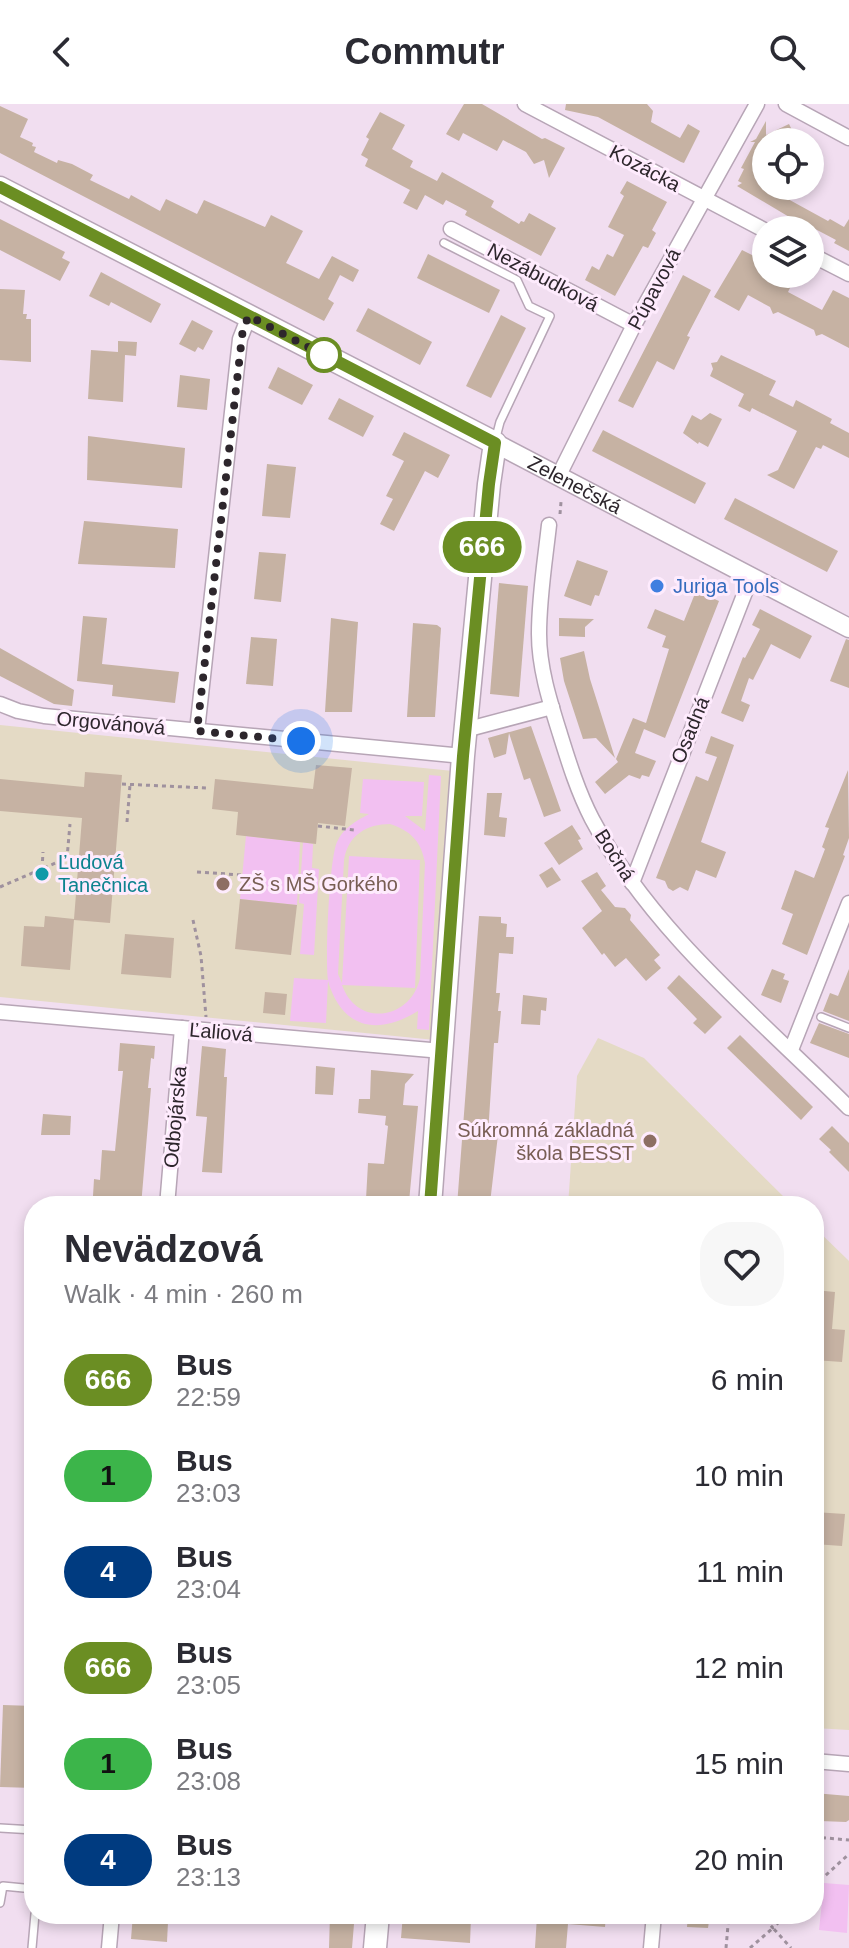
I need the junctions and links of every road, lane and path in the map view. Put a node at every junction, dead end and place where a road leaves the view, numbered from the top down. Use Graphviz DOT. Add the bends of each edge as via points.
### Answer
graph roads {
  1 [pos="525,104"];
  2 [pos="757,104"];
  3 [pos="786,104"];
  4 [pos="849,138"];
  5 [pos="0,188"];
  6 [pos="702,198"];
  7 [pos="752,224"];
  8 [pos="448,236"];
  9 [pos="824,261"];
  10 [pos="849,274"];
  11 [pos="249,316"];
  12 [pos="634,325"];
  13 [pos="495,443"];
  14 [pos="558,477"];
  15 [pos="549,525"];
  16 [pos="751,577"];
  17 [pos="849,628"];
  18 [pos="0,704"];
  19 [pos="552,707"];
  20 [pos="465,730"];
  21 [pos="197,731"];
  22 [pos="463,756"];
  23 [pos="122,784"];
  24 [pos="130,785"];
  25 [pos="206,788"];
  26 [pos="127,822"];
  27 [pos="70,824"];
  28 [pos="318,826"];
  29 [pos="354,830"];
  30 [pos="43,852"];
  31 [pos="42,869"];
  32 [pos="197,872"];
  33 [pos="242,875"];
  34 [pos="632,883"];
  35 [pos="0,887"];
  36 [pos="849,903"];
  37 [pos="193,920"];
  38 [pos="0,1012"];
  39 [pos="206,1017"];
  40 [pos="821,1017"];
  41 [pos="182,1028"];
  42 [pos="849,1028"];
  43 [pos="791,1050"];
  44 [pos="442,1051"];
  45 [pos="849,1108"];
  46 [pos="168,1196"];
  47 [pos="431,1196"];
  48 [pos="824,1762"];
  49 [pos="849,1764"];
  50 [pos="0,1828"];
  51 [pos="24,1829"];
  52 [pos="824,1838"];
  53 [pos="849,1840"];
  54 [pos="849,1854"];
  55 [pos="824,1877"];
  56 [pos="24,1888"];
  57 [pos="0,1903"];
  58 [pos="34,1924"];
  59 [pos="111,1924"];
  60 [pos="377,1924"];
  61 [pos="653,1924"];
  62 [pos="728,1924"];
  63 [pos="769,1924"];
  64 [pos="777,1924"];
  65 [pos="773,1928"];
  66 [pos="32,1948"];
  67 [pos="109,1948"];
  68 [pos="375,1948"];
  69 [pos="651,1948"];
  70 [pos="726,1948"];
  71 [pos="750,1948"];
  72 [pos="791,1948"];
  1 -- 6 [label="street, Kozácka"];
  2 -- 6 [label="street, Púpavová"];
  3 -- 4 [label="street"];
  5 -- 11 [label="main road, Zelenečská"];
  6 -- 7 [label="street, Kozácka"];
  6 -- 12 [label="street, Púpavová"];
  8 -- 12 [label="street, Nezábudková"];
  8 -- 13 [label="lane" via="517,280 529,306 550,316"];
  9 -- 10 [label="street"];
  11 -- 13 [label="main road, Zelenečská"];
  11 -- 21 [label="street" via="240,339"];
  12 -- 14 [label="street, Púpavová"];
  13 -- 14 [label="street, Zelenečská"];
  13 -- 20 [label="main road"];
  14 -- 16 [label="street, Zelenečská"];
  15 -- 19 [label="street, Bočná" via="539,635"];
  16 -- 17 [label="street, Zelenečská"];
  16 -- 34 [label="street, Osadná"];
  18 -- 21 [label="street, Orgovánová" via="44,716"];
  19 -- 20 [label="street"];
  19 -- 34 [label="street, Bočná" via="586,806"];
  20 -- 22 [label="main road"];
  21 -- 22 [label="street, Orgovánová"];
  22 -- 44 [label="main road"];
  23 -- 24 [label="path"];
  24 -- 25 [label="path"];
  24 -- 26 [label="path"];
  27 -- 31 [label="path" via="67,858"];
  28 -- 29 [label="path"];
  30 -- 31 [label="path"];
  31 -- 35 [label="path"];
  32 -- 33 [label="path"];
  34 -- 43 [label="street, Bočná" via="689,951"];
  36 -- 43 [label="street"];
  37 -- 39 [label="path"];
  38 -- 41 [label="street, Ľaliová"];
  40 -- 42 [label="lane"];
  41 -- 44 [label="street, Ľaliová"];
  41 -- 46 [label="street, Odbojárska"];
  43 -- 45 [label="street, Bočná"];
  44 -- 47 [label="main road"];
  48 -- 49 [label="street"];
  50 -- 51 [label="lane"];
  52 -- 53 [label="path"];
  54 -- 55 [label="path"];
  56 -- 57 [label="lane" via="3,1886"];
  58 -- 66 [label="lane"];
  59 -- 67 [label="street"];
  60 -- 68 [label="main road"];
  61 -- 69 [label="street"];
  62 -- 70 [label="path"];
  63 -- 65 [label="path"];
  64 -- 65 [label="path"];
  65 -- 71 [label="path"];
  65 -- 72 [label="path"];
}
